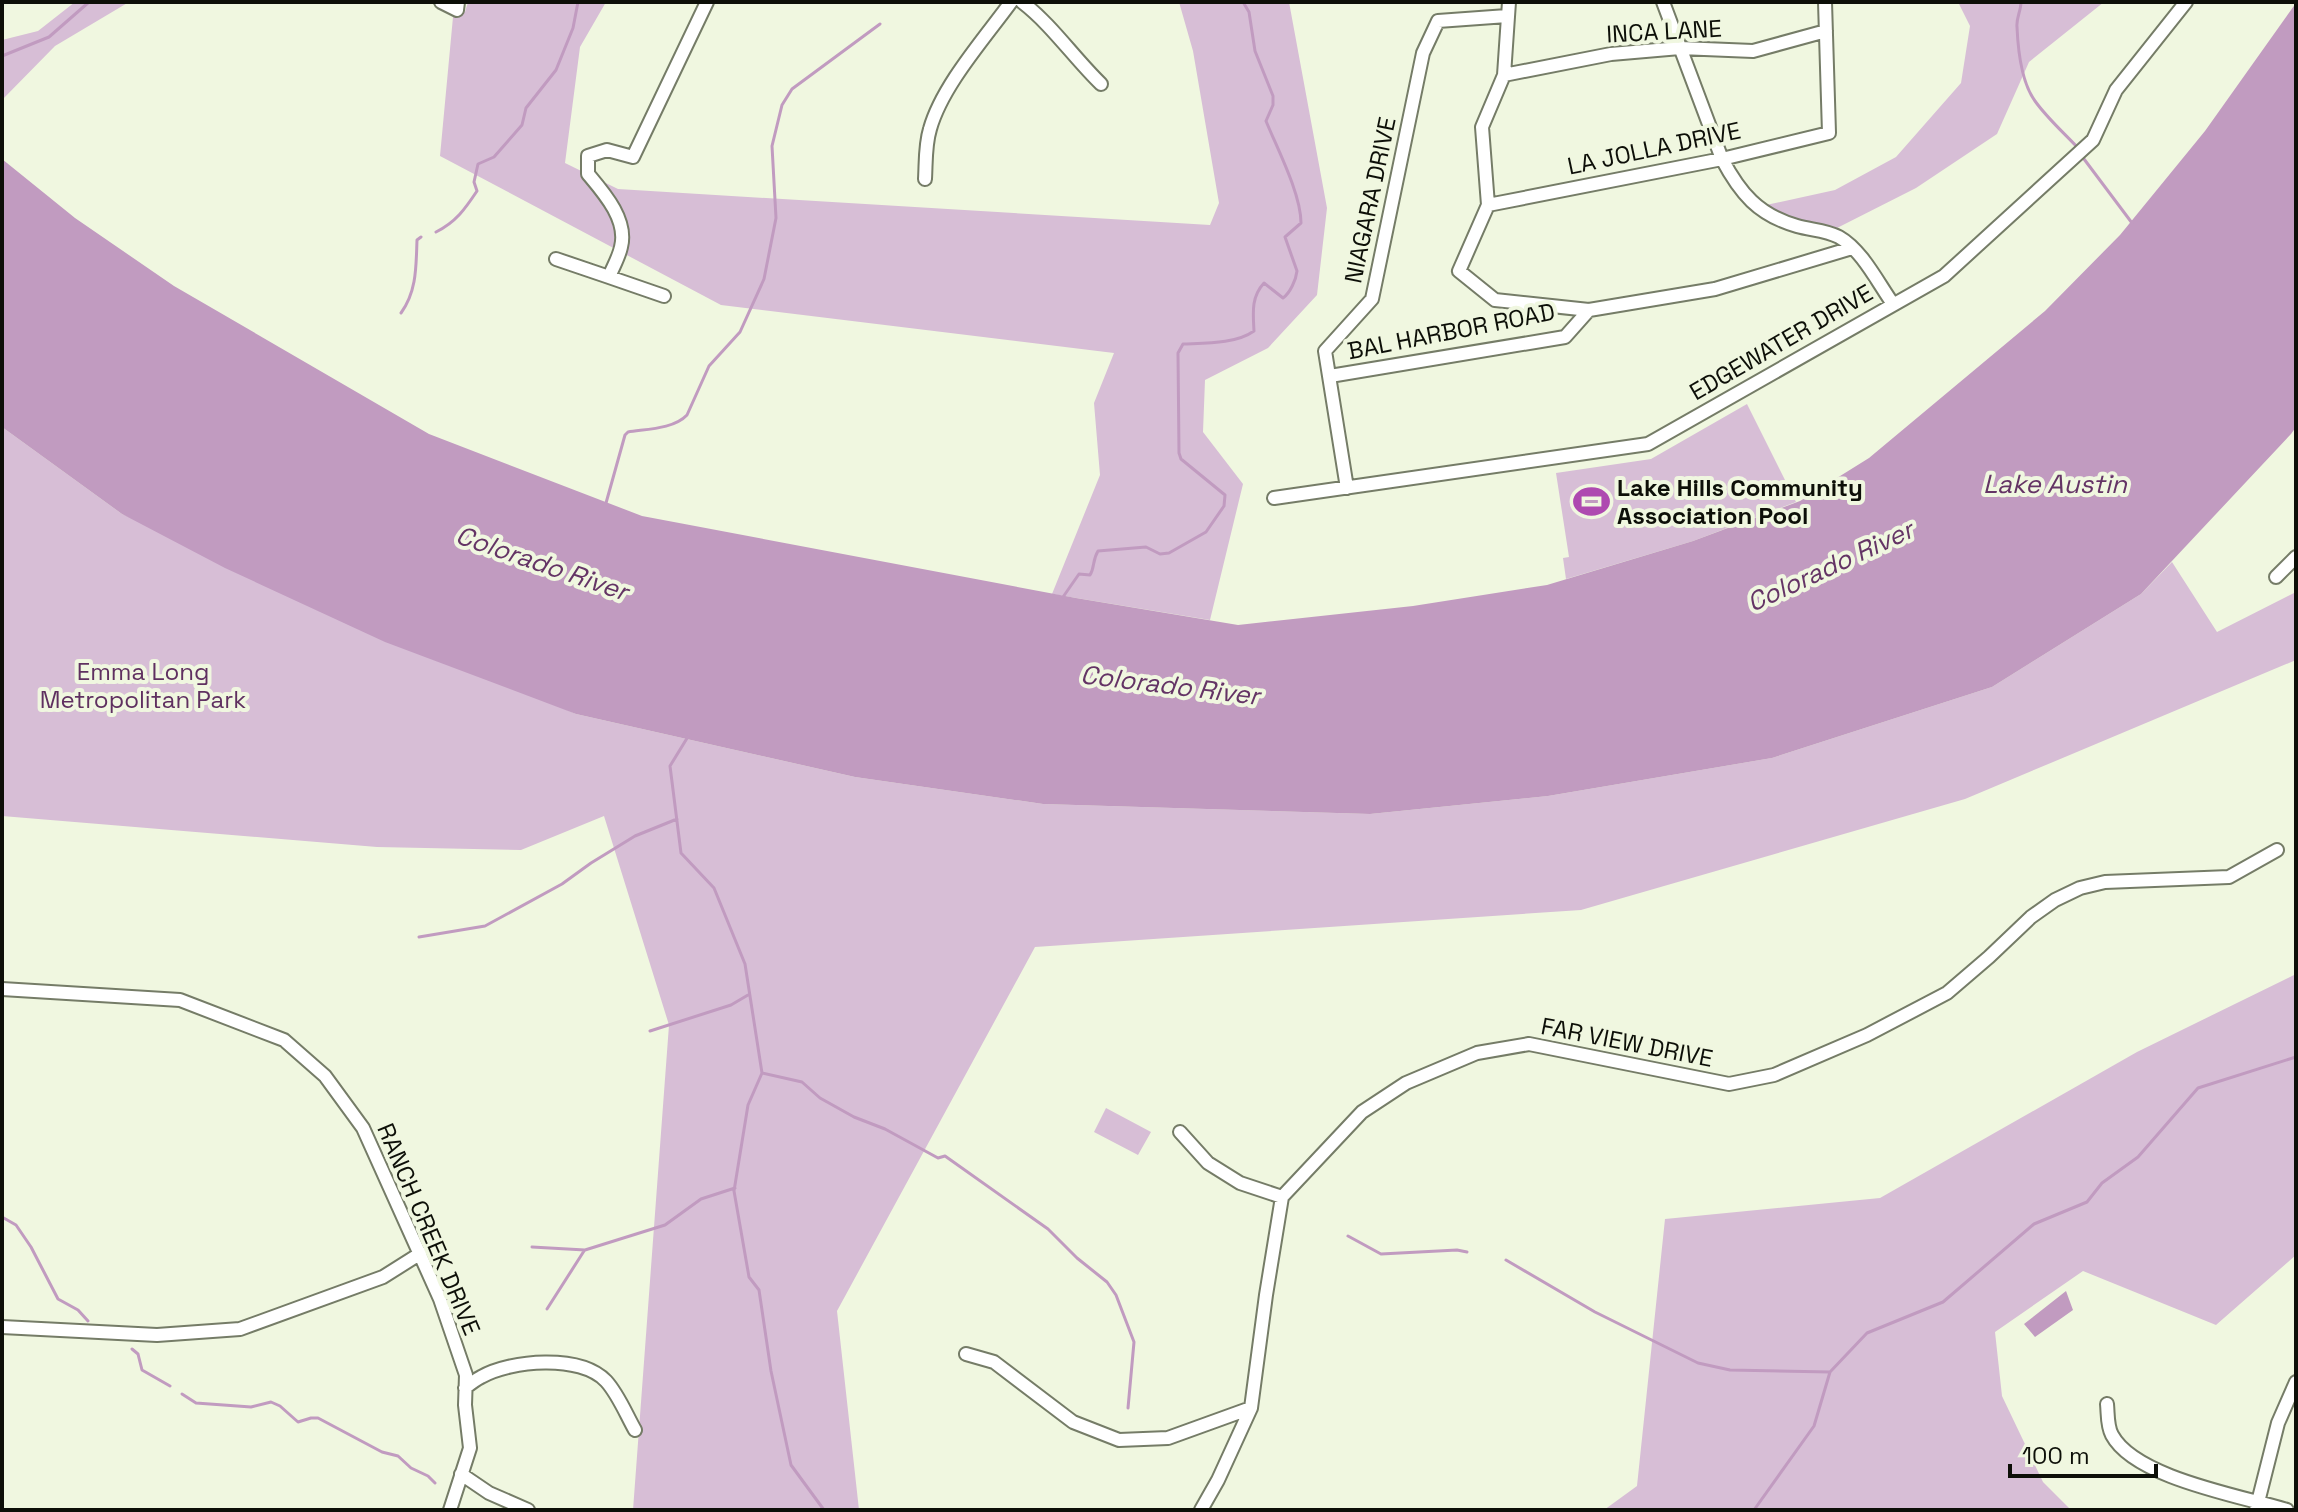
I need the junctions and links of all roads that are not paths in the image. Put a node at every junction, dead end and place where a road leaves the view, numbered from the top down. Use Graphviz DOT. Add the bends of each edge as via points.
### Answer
graph roads {
  1 [pos="441,2"];
  2 [pos="458,2"];
  3 [pos="707,2"];
  4 [pos="1011,2"];
  5 [pos="1022,2"];
  6 [pos="1509,2"];
  7 [pos="1663,2"];
  8 [pos="1825,2"];
  9 [pos="2186,2"];
  10 [pos="1507,16"];
  11 [pos="1826,31"];
  12 [pos="1680,48"];
  13 [pos="1504,75"];
  14 [pos="1101,84"];
  15 [pos="1722,159"];
  16 [pos="925,179"];
  17 [pos="1488,205"];
  18 [pos="1852,248"];
  19 [pos="556,259"];
  20 [pos="609,277"];
  21 [pos="664,296"];
  22 [pos="1893,304"];
  23 [pos="1589,310"];
  24 [pos="1330,376"];
  25 [pos="1347,488"];
  26 [pos="1274,498"];
  27 [pos="2296,557"];
  28 [pos="2276,577"];
  29 [pos="2277,850"];
  30 [pos="2,989"];
  31 [pos="1180,1132"];
  32 [pos="1282,1197"];
  33 [pos="421,1253"];
  34 [pos="2,1327"];
  35 [pos="966,1354"];
  36 [pos="2296,1382"];
  37 [pos="465,1388"];
  38 [pos="2107,1404"];
  39 [pos="1251,1408"];
  40 [pos="635,1430"];
  41 [pos="461,1474"];
  42 [pos="2257,1506"];
  43 [pos="450,1510"];
  44 [pos="528,1510"];
  45 [pos="1201,1510"];
  46 [pos="2287,1510"];
  1 -- 2 [label="street" via="457,10"];
  3 -- 20 [label="street" via="633,157 607,150 588,156 588,174 620,220 622,244"];
  4 -- 16 [label="street" via="937,109 926,147"];
  5 -- 14 [label="street"];
  6 -- 10 [label="street"];
  7 -- 12 [label="street"];
  8 -- 11 [label="street"];
  9 -- 22 [label="street, EDGEWATER DRIVE" via="2116,90 2093,140 1944,276"];
  10 -- 13 [label="street"];
  10 -- 24 [label="street, NIAGARA DRIVE" via="1438,21 1423,53 1372,299 1325,351"];
  11 -- 12 [label="street, INCA LANE" via="1753,51"];
  11 -- 15 [label="street, LA JOLLA DRIVE" via="1829,133"];
  12 -- 13 [label="street, INCA LANE" via="1611,54"];
  12 -- 15 [label="street"];
  13 -- 17 [label="street" via="1482,127"];
  15 -- 17 [label="street, LA JOLLA DRIVE"];
  15 -- 18 [label="street" via="1739,190 1759,208 1778,220 1840,238"];
  17 -- 23 [label="street" via="1459,271 1495,300"];
  18 -- 22 [label="street"];
  18 -- 23 [label="street, BAL HARBOR ROAD" via="1715,289"];
  19 -- 20 [label="street"];
  20 -- 21 [label="street"];
  22 -- 25 [label="street, EDGEWATER DRIVE" via="1648,444"];
  23 -- 24 [label="street, BAL HARBOR ROAD" via="1565,337"];
  24 -- 25 [label="street, NIAGARA DRIVE"];
  25 -- 26 [label="street, EDGEWATER DRIVE"];
  27 -- 28 [label="street"];
  29 -- 32 [label="street, FAR VIEW DRIVE" via="2229,877 2105,882 2080,888 2031,917 1947,993 1774,1075 1729,1084 1529,1044 1477,1053 1406,1083 1362,1112"];
  30 -- 33 [label="street, RANCH CREEK DRIVE" via="180,1000 284,1040 325,1076 363,1128"];
  31 -- 32 [label="street" via="1208,1163 1240,1183"];
  32 -- 39 [label="street"];
  33 -- 34 [label="street" via="383,1277 240,1329 157,1335"];
  33 -- 37 [label="street, RANCH CREEK DRIVE" via="466,1375"];
  35 -- 39 [label="street" via="994,1362 1073,1422 1119,1440 1168,1438"];
  36 -- 42 [label="street" via="2278,1423"];
  37 -- 40 [label="street" via="482,1376 561,1362 606,1381"];
  37 -- 41 [label="street, RANCH CREEK DRIVE" via="470,1448"];
  38 -- 42 [label="street" via="2110,1431 2146,1466"];
  39 -- 45 [label="street"];
  41 -- 43 [label="street, RANCH CREEK DRIVE"];
  41 -- 44 [label="street"];
  42 -- 46 [label="street"];
}
